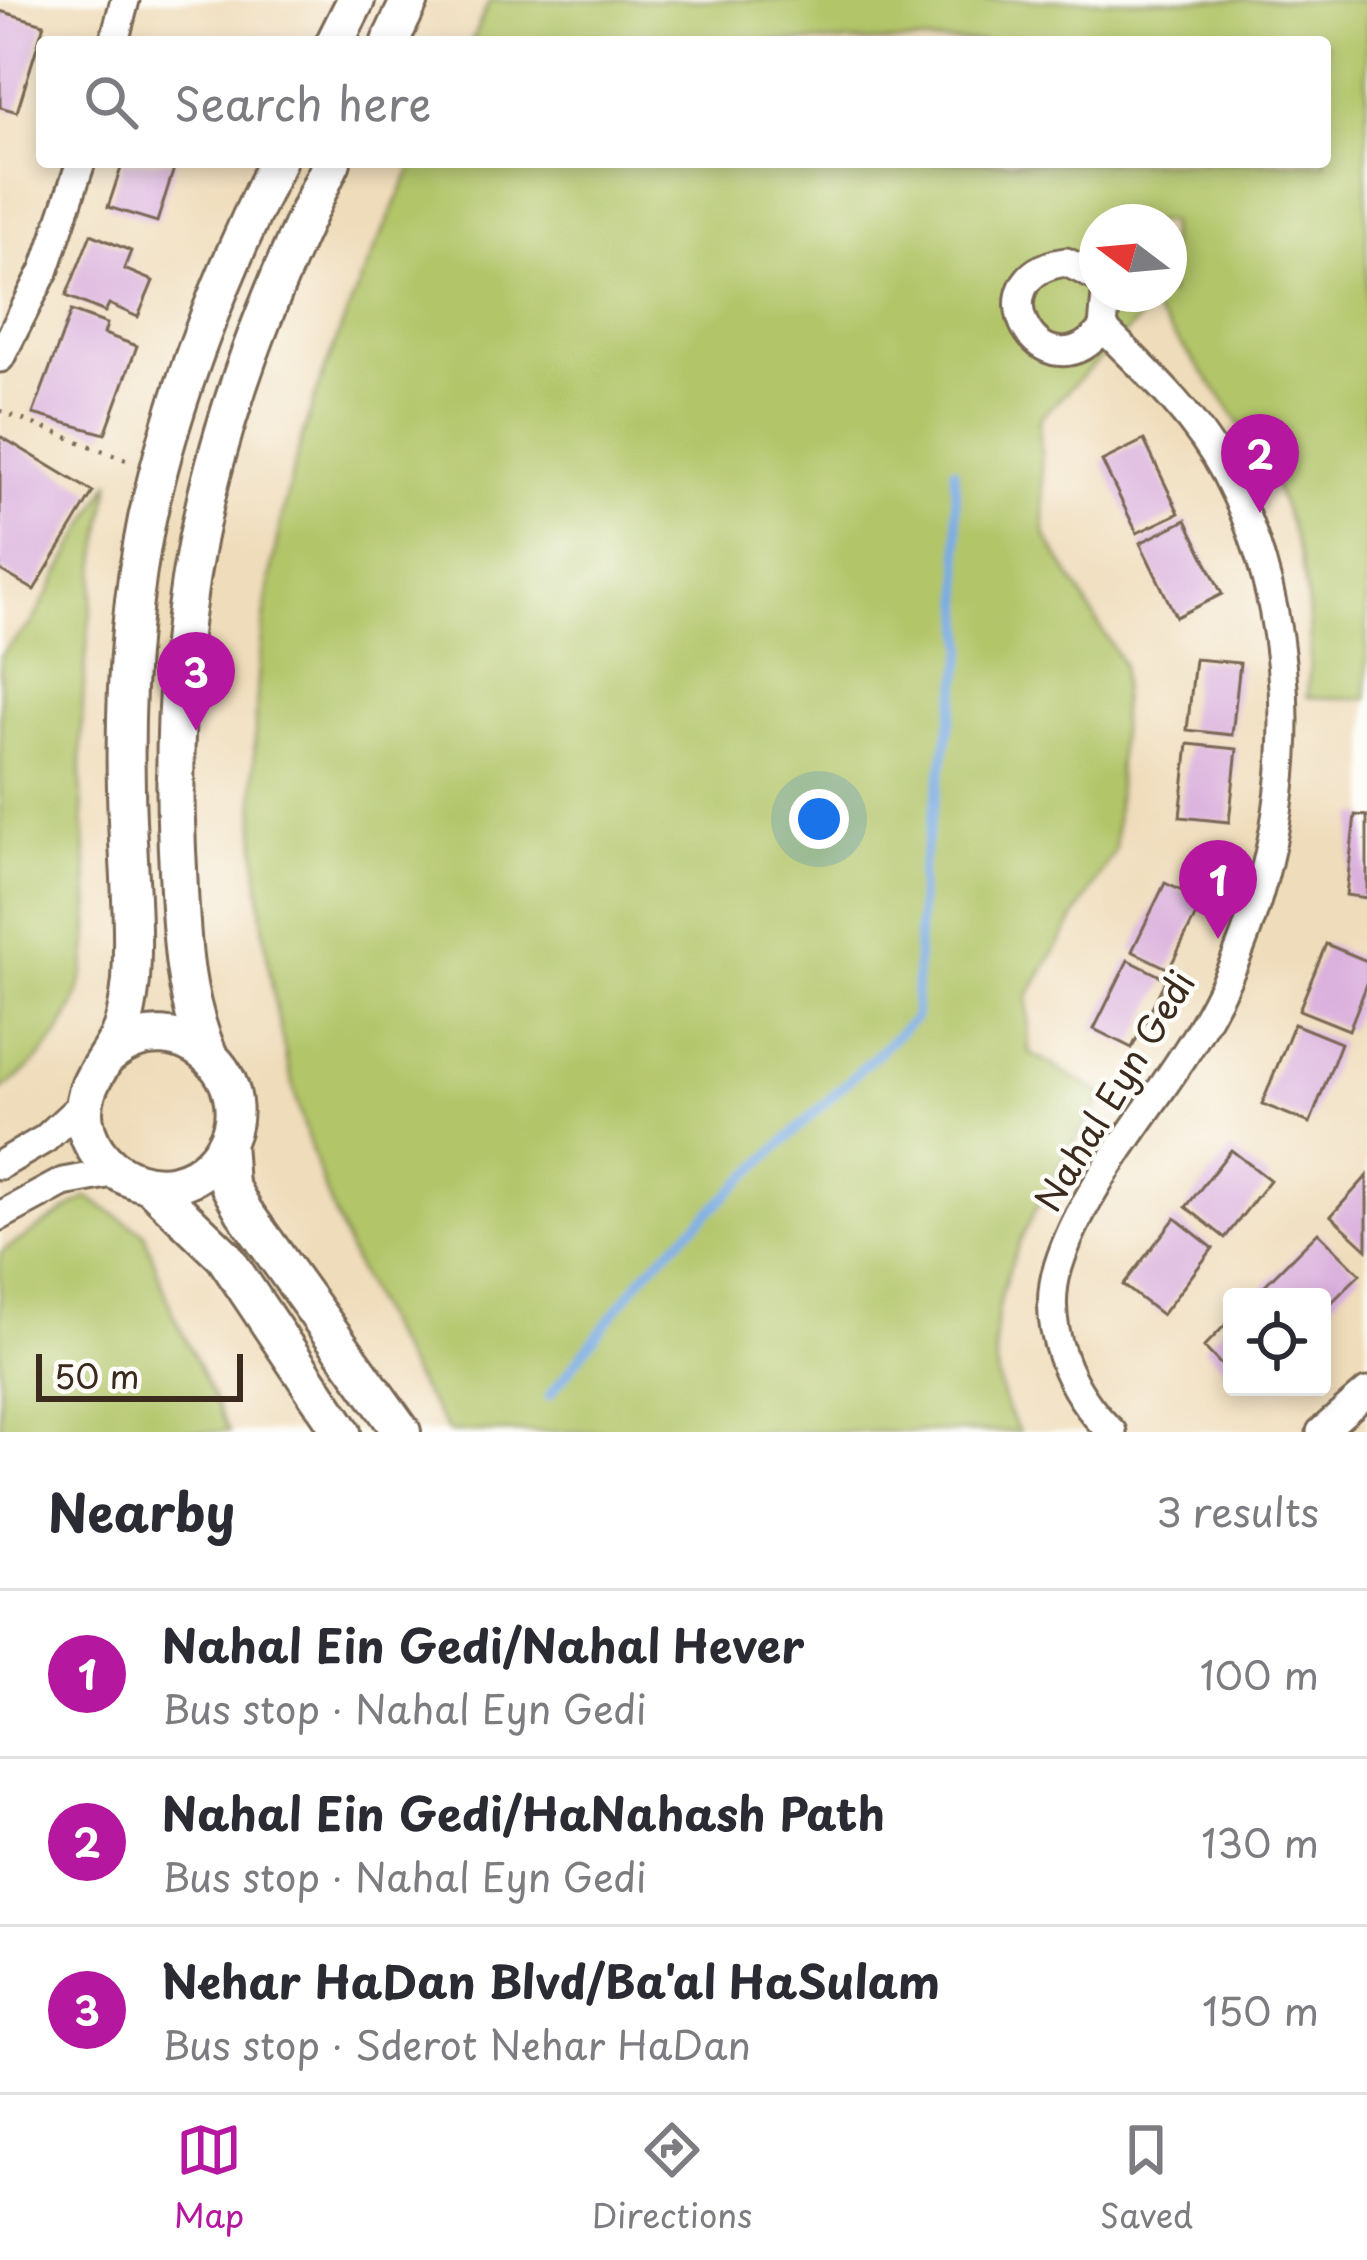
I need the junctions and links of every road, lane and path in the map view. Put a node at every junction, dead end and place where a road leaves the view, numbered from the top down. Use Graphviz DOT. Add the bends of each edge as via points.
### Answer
graph roads {
  1 [pos="125,0"];
  2 [pos="356,0"];
  3 [pos="410,0"];
  4 [pos="116,36"];
  5 [pos="338,36"];
  6 [pos="393,36"];
  7 [pos="79,168"];
  8 [pos="274,168"];
  9 [pos="329,168"];
  10 [pos="1079,265"];
  11 [pos="1104,312"];
  12 [pos="1103,328"];
  13 [pos="0,358"];
  14 [pos="0,411"];
  15 [pos="158,472"];
  16 [pos="209,1056"];
  17 [pos="105,1059"];
  18 [pos="85,1102"];
  19 [pos="226,1142"];
  20 [pos="0,1165"];
  21 [pos="133,1178"];
  22 [pos="0,1216"];
  23 [pos="1367,1392"];
  24 [pos="341,1432"];
  25 [pos="402,1432"];
  26 [pos="1112,1432"];
  27 [pos="1321,1432"];
  1 -- 4 [label="street"];
  2 -- 5 [label="main road"];
  3 -- 6 [label="main road"];
  7 -- 13 [label="street" via="45,269"];
  8 -- 15 [label="main road" via="214,300"];
  9 -- 16 [label="main road" via="229,400 182,609 175,763 183,956"];
  10 -- 12 [label="street" via="1052,263 1028,280 1019,309 1029,335 1054,350 1082,348"];
  11 -- 12 [label="street"];
  12 -- 26 [label="street, Nahal Eyn Gedi" via="1198,428 1228,476 1269,592 1284,681 1283,765 1266,871 1233,959 1201,1029 1071,1232 1056,1272 1060,1357"];
  14 -- 15 [label="path"];
  15 -- 17 [label="main road" via="128,678 130,988"];
  16 -- 17 [label="main road" via="156,1036"];
  16 -- 19 [label="main road" via="231,1096"];
  17 -- 18 [label="main road"];
  18 -- 20 [label="street"];
  18 -- 21 [label="main road" via="93,1147"];
  19 -- 21 [label="main road" via="195,1175"];
  19 -- 25 [label="main road" via="230,1186 244,1212"];
  21 -- 22 [label="street" via="63,1182"];
  21 -- 24 [label="main road" via="224,1256"];
  23 -- 27 [label="street"];
}
